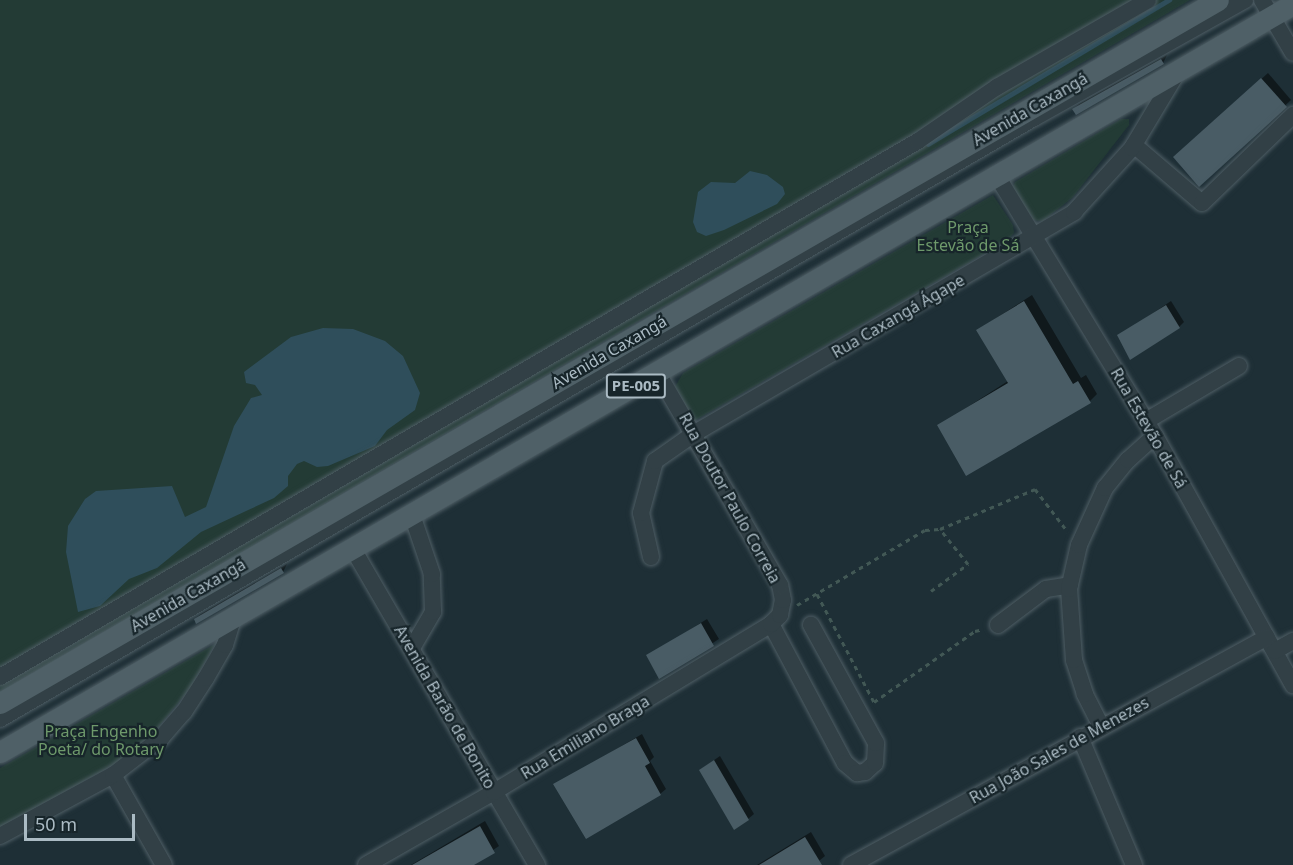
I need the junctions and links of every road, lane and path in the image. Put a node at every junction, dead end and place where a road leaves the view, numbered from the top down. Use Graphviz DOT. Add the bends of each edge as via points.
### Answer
graph roads {
  1 [pos="1149,0"];
  2 [pos="1218,0"];
  3 [pos="1245,0"];
  4 [pos="1285,0"];
  5 [pos="1293,4"];
  6 [pos="1267,10"];
  7 [pos="1293,53"];
  8 [pos="1178,71"];
  9 [pos="1293,115"];
  10 [pos="1134,145"];
  11 [pos="997,176"];
  12 [pos="1036,237"];
  13 [pos="1239,366"];
  14 [pos="658,374"];
  15 [pos="1150,429"];
  16 [pos="695,434"];
  17 [pos="412,515"];
  18 [pos="940,529"];
  19 [pos="1078,545"];
  20 [pos="353,549"];
  21 [pos="651,557"];
  22 [pos="1070,585"];
  23 [pos="931,591"];
  24 [pos="817,594"];
  25 [pos="233,618"];
  26 [pos="775,620"];
  27 [pos="811,625"];
  28 [pos="998,625"];
  29 [pos="1293,641"];
  30 [pos="1271,644"];
  31 [pos="412,648"];
  32 [pos="0,677"];
  33 [pos="1293,685"];
  34 [pos="0,704"];
  35 [pos="0,719"];
  36 [pos="1101,726"];
  37 [pos="1080,737"];
  38 [pos="0,743"];
  39 [pos="0,752"];
  40 [pos="113,775"];
  41 [pos="494,792"];
  42 [pos="0,836"];
  43 [pos="164,865"];
  44 [pos="366,865"];
  45 [pos="537,865"];
  46 [pos="851,865"];
  47 [pos="1134,865"];
  1 -- 32 [label="street" via="997,87 918,141"];
  2 -- 34 [label="main road, Avenida Caxangá / PE-005"];
  3 -- 35 [label="street" via="1034,118"];
  4 -- 6 [label="street"];
  5 -- 6 [label="main road, PE-005"];
  6 -- 7 [label="street"];
  6 -- 8 [label="main road, PE-005"];
  6 -- 38 [label="street"];
  8 -- 10 [label="street, Rua Caxangá Ágape"];
  8 -- 11 [label="main road, PE-005"];
  9 -- 10 [label="street" via="1202,203"];
  10 -- 12 [label="street, Rua Caxangá Ágape" via="1074,212"];
  11 -- 12 [label="street, Rua Estevão de Sá"];
  11 -- 14 [label="main road, PE-005"];
  12 -- 15 [label="street, Rua Estevão de Sá"];
  12 -- 16 [label="street, Rua Caxangá Ágape"];
  13 -- 15 [label="street"];
  14 -- 16 [label="street, Rua Doutor Paulo Correia"];
  14 -- 17 [label="main road, PE-005"];
  15 -- 19 [label="street" via="1105,488"];
  15 -- 30 [label="street, Rua Estevão de Sá"];
  16 -- 21 [label="street, Rua Caxangá Ágape" via="655,461 641,513"];
  16 -- 26 [label="street, Rua Doutor Paulo Correia" via="780,585 783,600"];
  17 -- 20 [label="main road, PE-005"];
  17 -- 31 [label="street" via="432,574 433,612"];
  18 -- 19 [label="path" via="1035,489"];
  18 -- 23 [label="path" via="968,564"];
  18 -- 24 [label="path" via="926,530"];
  19 -- 22 [label="street"];
  20 -- 25 [label="main road, PE-005"];
  20 -- 31 [label="street, Avenida Barão de Bonito"];
  22 -- 28 [label="street" via="1046,589"];
  22 -- 36 [label="street" via="1068,625 1074,660 1084,694"];
  24 -- 26 [label="path"];
  24 -- 28 [label="path" via="874,702 975,632"];
  25 -- 39 [label="main road, PE-005"];
  25 -- 40 [label="street" via="225,645 184,712 144,753"];
  26 -- 27 [label="street" via="845,763 857,773 865,772 875,763 876,743"];
  26 -- 41 [label="street, Rua Emiliano Braga"];
  29 -- 30 [label="street, Rua João Sales de Menezes"];
  30 -- 33 [label="street, Rua Estevão de Sá"];
  30 -- 36 [label="street, Rua João Sales de Menezes"];
  31 -- 41 [label="street, Avenida Barão de Bonito"];
  36 -- 37 [label="street, Rua João Sales de Menezes"];
  37 -- 46 [label="street, Rua João Sales de Menezes"];
  37 -- 47 [label="street"];
  40 -- 42 [label="street"];
  40 -- 43 [label="street"];
  41 -- 44 [label="street, Rua Emiliano Braga"];
  41 -- 45 [label="street, Avenida Barão de Bonito"];
}
